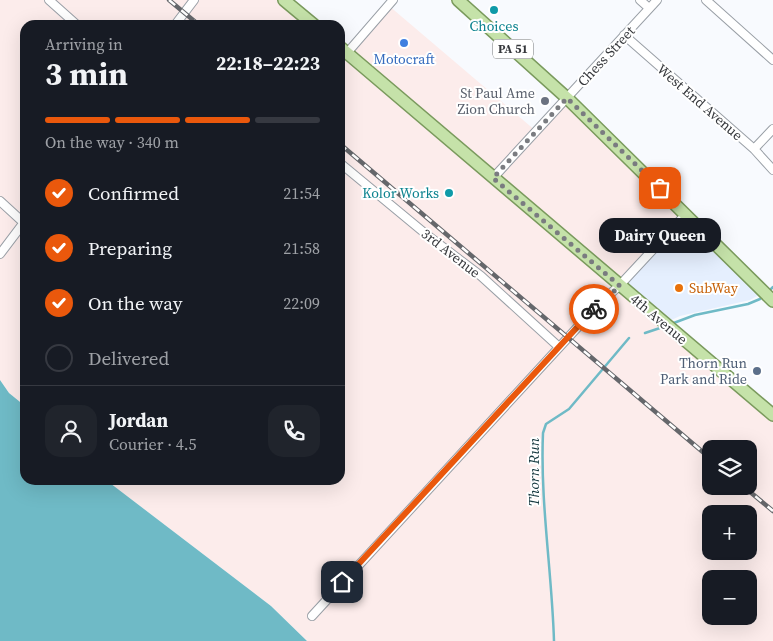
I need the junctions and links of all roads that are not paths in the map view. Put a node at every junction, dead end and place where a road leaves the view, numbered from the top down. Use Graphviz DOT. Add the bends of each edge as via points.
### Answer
graph roads {
  1 [pos="49,0"];
  2 [pos="194,0"];
  3 [pos="284,0"];
  4 [pos="393,0"];
  5 [pos="458,0"];
  6 [pos="640,0"];
  7 [pos="657,0"];
  8 [pos="706,0"];
  9 [pos="650,8"];
  10 [pos="71,20"];
  11 [pos="179,20"];
  12 [pos="308,20"];
  13 [pos="624,35"];
  14 [pos="345,49"];
  15 [pos="345,51"];
  16 [pos="773,60"];
  17 [pos="567,98"];
  18 [pos="773,129"];
  19 [pos="754,149"];
  20 [pos="345,167"];
  21 [pos="773,170"];
  22 [pos="493,178"];
  23 [pos="0,201"];
  24 [pos="686,214"];
  25 [pos="20,218"];
  26 [pos="20,227"];
  27 [pos="0,254"];
  28 [pos="620,286"];
  29 [pos="773,301"];
  30 [pos="559,347"];
  31 [pos="773,415"];
  32 [pos="312,616"];
  1 -- 10 [label="street"];
  2 -- 11 [label="street"];
  3 -- 12 [label="main road"];
  4 -- 14 [label="street"];
  5 -- 17 [label="main road, PA 51"];
  6 -- 9 [label="street"];
  7 -- 9 [label="street, Chess Street"];
  8 -- 16 [label="street"];
  9 -- 13 [label="street, Chess Street"];
  13 -- 17 [label="street, Chess Street"];
  13 -- 19 [label="street, West End Avenue"];
  15 -- 22 [label="main road, 4th Avenue"];
  17 -- 22 [label="street, Chess Street"];
  17 -- 24 [label="main road, PA 51"];
  18 -- 19 [label="street"];
  19 -- 21 [label="street, West End Avenue"];
  20 -- 30 [label="street, 3rd Avenue" via="481,276"];
  22 -- 28 [label="main road, 4th Avenue"];
  23 -- 25 [label="street"];
  24 -- 28 [label="street"];
  24 -- 29 [label="main road, PA 51"];
  26 -- 27 [label="street"];
  28 -- 30 [label="street"];
  28 -- 31 [label="main road, 4th Avenue"];
  30 -- 32 [label="street"];
}
